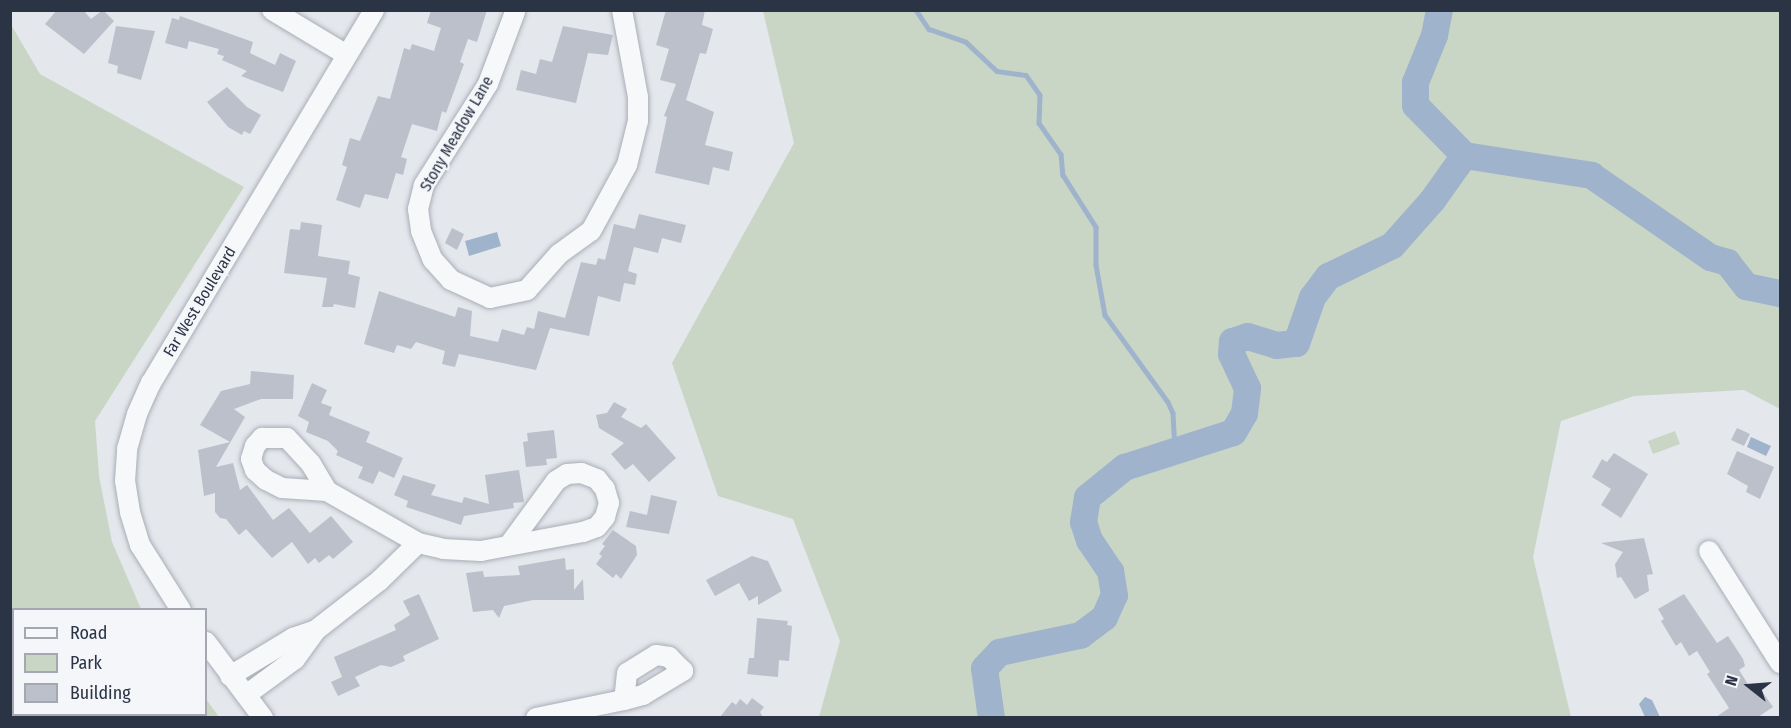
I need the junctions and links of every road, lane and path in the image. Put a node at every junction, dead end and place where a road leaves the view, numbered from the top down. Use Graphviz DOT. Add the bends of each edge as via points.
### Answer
graph roads {
  1 [pos="272,10"];
  2 [pos="374,10"];
  3 [pos="622,10"];
  4 [pos="521,11"];
  5 [pos="347,55"];
  6 [pos="327,491"];
  7 [pos="418,543"];
  8 [pos="509,545"];
  9 [pos="1709,551"];
  10 [pos="180,608"];
  11 [pos="316,630"];
  12 [pos="207,643"];
  13 [pos="1780,663"];
  14 [pos="231,676"];
  15 [pos="246,695"];
  16 [pos="624,700"];
  17 [pos="263,717"];
  18 [pos="536,717"];
  1 -- 5 [label="street"];
  2 -- 5 [label="street, Far West Boulevard"];
  3 -- 4 [label="street, Stony Meadow Lane" via="638,97 638,121 627,165 591,231 559,254 527,290 490,298 451,280 433,260 421,231 418,209 424,185 488,84"];
  5 -- 10 [label="street, Far West Boulevard" via="151,383 132,432 125,481 130,512 140,545"];
  6 -- 7 [label="street"];
  7 -- 8 [label="street" via="481,551"];
  7 -- 11 [label="street" via="380,581"];
  8 -- 8 [label="street" via="597,526 609,503 605,489 597,479 581,473 567,474 556,481"];
  9 -- 13 [label="street"];
  11 -- 14 [label="street" via="293,638"];
  11 -- 15 [label="street" via="295,659"];
  12 -- 14 [label="street"];
  14 -- 15 [label="street"];
  15 -- 17 [label="street"];
  16 -- 18 [label="street"];
}
